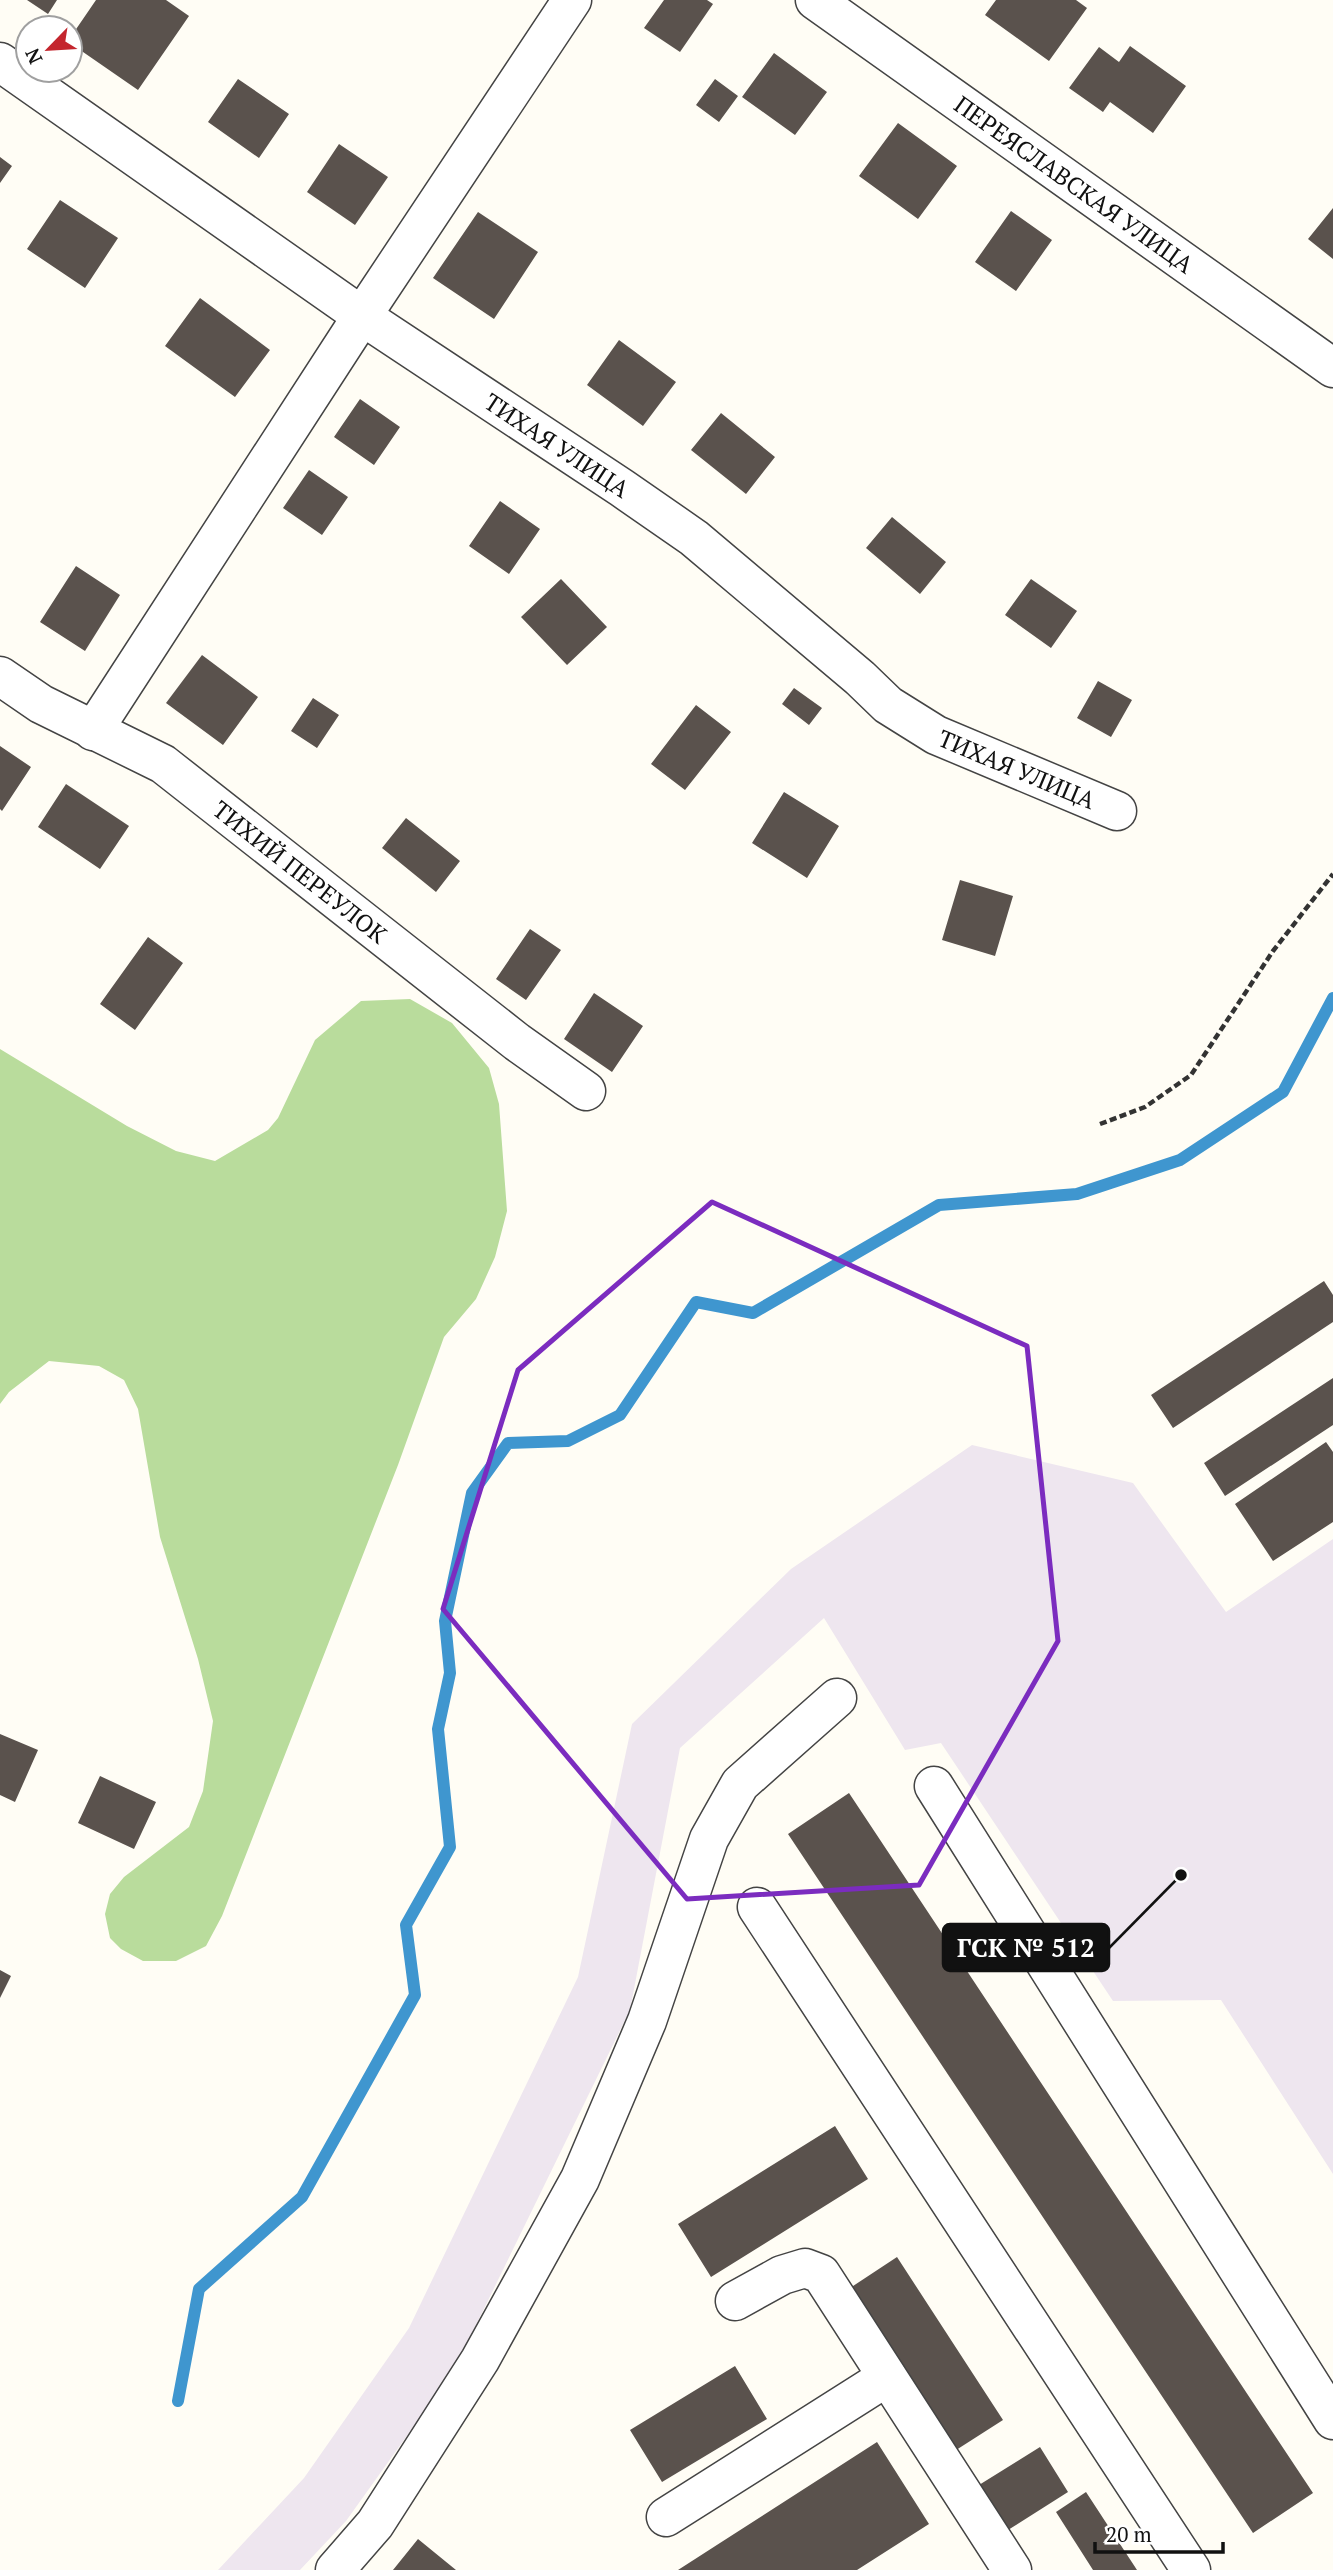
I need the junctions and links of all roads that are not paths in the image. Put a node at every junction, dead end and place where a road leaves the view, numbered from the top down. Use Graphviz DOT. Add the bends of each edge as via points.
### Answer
graph roads {
  1 [pos="572,0"];
  2 [pos="815,0"];
  3 [pos="0,62"];
  4 [pos="362,316"];
  5 [pos="1333,368"];
  6 [pos="0,676"];
  7 [pos="93,731"];
  8 [pos="1117,811"];
  9 [pos="586,1091"];
  10 [pos="836,1698"];
  11 [pos="933,1786"];
  12 [pos="757,1906"];
  13 [pos="735,2301"];
  14 [pos="887,2378"];
  15 [pos="1333,2420"];
  16 [pos="666,2517"];
  17 [pos="335,2570"];
  18 [pos="1012,2570"];
  19 [pos="1191,2570"];
  1 -- 4 [label="street"];
  2 -- 5 [label="street, ПЕРЕЯСЛАВСКАЯ УЛИЦА"];
  3 -- 4 [label="street, ТИХАЯ УЛИЦА"];
  4 -- 7 [label="street"];
  4 -- 8 [label="street, ТИХАЯ УЛИЦА" via="694,538 888,705 936,735"];
  6 -- 7 [label="street, ТИХИЙ ПЕРЕУЛОК"];
  7 -- 9 [label="street, ТИХИЙ ПЕРЕУЛОК" via="163,764"];
  10 -- 17 [label="street" via="740,1784 704,1852 647,2021 580,2179 480,2360 375,2524"];
  11 -- 15 [label="street"];
  12 -- 19 [label="street"];
  13 -- 14 [label="street" via="782,2275 805,2268 821,2274"];
  14 -- 16 [label="street"];
  14 -- 18 [label="street"];
}
